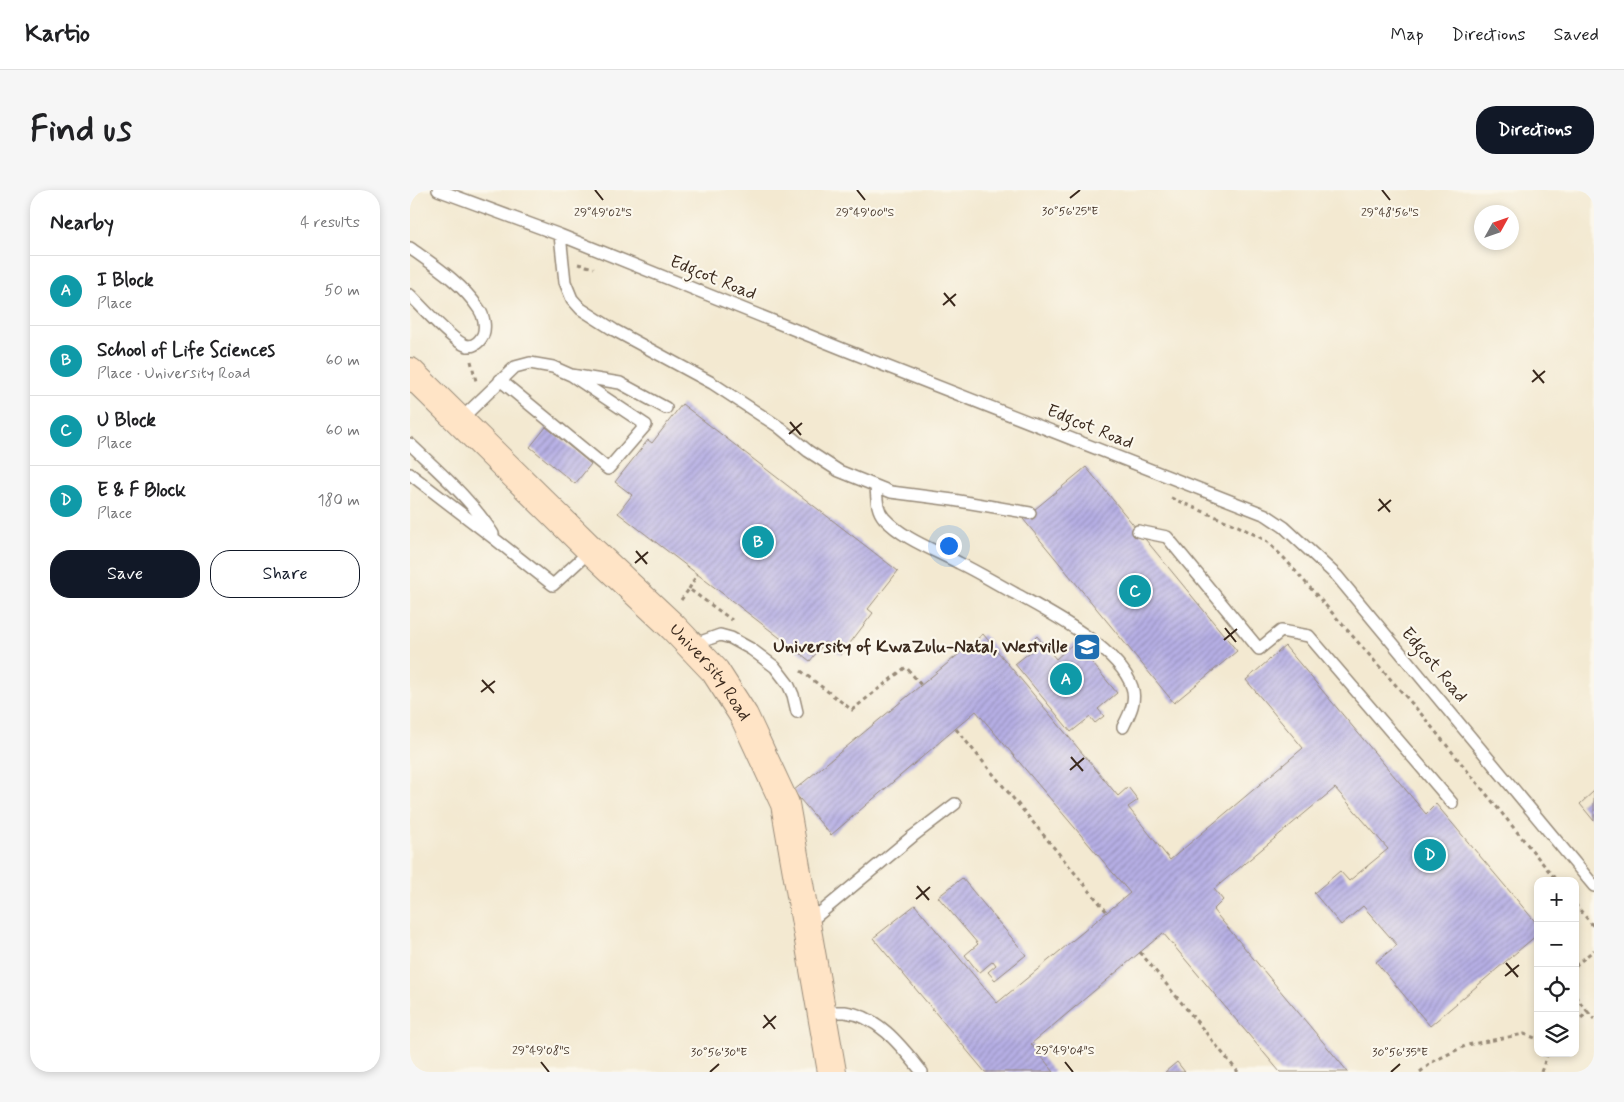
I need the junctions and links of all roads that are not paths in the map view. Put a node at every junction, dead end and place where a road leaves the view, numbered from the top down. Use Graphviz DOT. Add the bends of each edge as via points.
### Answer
graph roads {
  1 [pos="438,190"];
  2 [pos="560,236"];
  3 [pos="410,248"];
  4 [pos="410,295"];
  5 [pos="410,372"];
  6 [pos="571,375"];
  7 [pos="500,380"];
  8 [pos="666,408"];
  9 [pos="459,421"];
  10 [pos="410,444"];
  11 [pos="410,474"];
  12 [pos="876,486"];
  13 [pos="1030,513"];
  14 [pos="1138,531"];
  15 [pos="496,540"];
  16 [pos="591,550"];
  17 [pos="690,646"];
  18 [pos="797,712"];
  19 [pos="1123,726"];
  20 [pos="1452,803"];
  21 [pos="955,804"];
  22 [pos="1594,886"];
  23 [pos="806,926"];
  24 [pos="822,1012"];
  25 [pos="832,1072"];
  26 [pos="922,1072"];
  1 -- 2 [label="lane, Edgcot Road"];
  2 -- 12 [label="lane" via="565,282 580,309 712,383 839,470"];
  2 -- 22 [label="lane, Edgcot Road" via="1266,515 1337,576"];
  3 -- 4 [label="lane" via="450,277 476,305 484,323 480,340 468,346 454,338"];
  5 -- 9 [label="street, University Road"];
  6 -- 7 [label="lane" via="553,367 530,363 515,367"];
  6 -- 7 [label="lane" via="646,425 608,468"];
  6 -- 8 [label="lane" via="620,383"];
  7 -- 9 [label="lane"];
  9 -- 16 [label="street, University Road"];
  10 -- 15 [label="lane" via="469,501"];
  11 -- 15 [label="lane"];
  12 -- 13 [label="lane" via="890,492"];
  12 -- 19 [label="lane" via="877,502 884,518 903,533 1055,616 1104,650 1124,671 1133,688 1131,711"];
  14 -- 20 [label="lane" via="1167,537 1259,649 1281,631 1309,636"];
  15 -- 16 [label="lane" via="553,585"];
  16 -- 17 [label="street, University Road"];
  17 -- 18 [label="lane" via="720,635 750,649 775,668 788,684"];
  17 -- 23 [label="street, University Road" via="715,671 744,716 785,804"];
  21 -- 23 [label="lane"];
  23 -- 24 [label="street, University Road"];
  24 -- 25 [label="street, University Road"];
  24 -- 26 [label="lane" via="846,1012 876,1023"];
}
